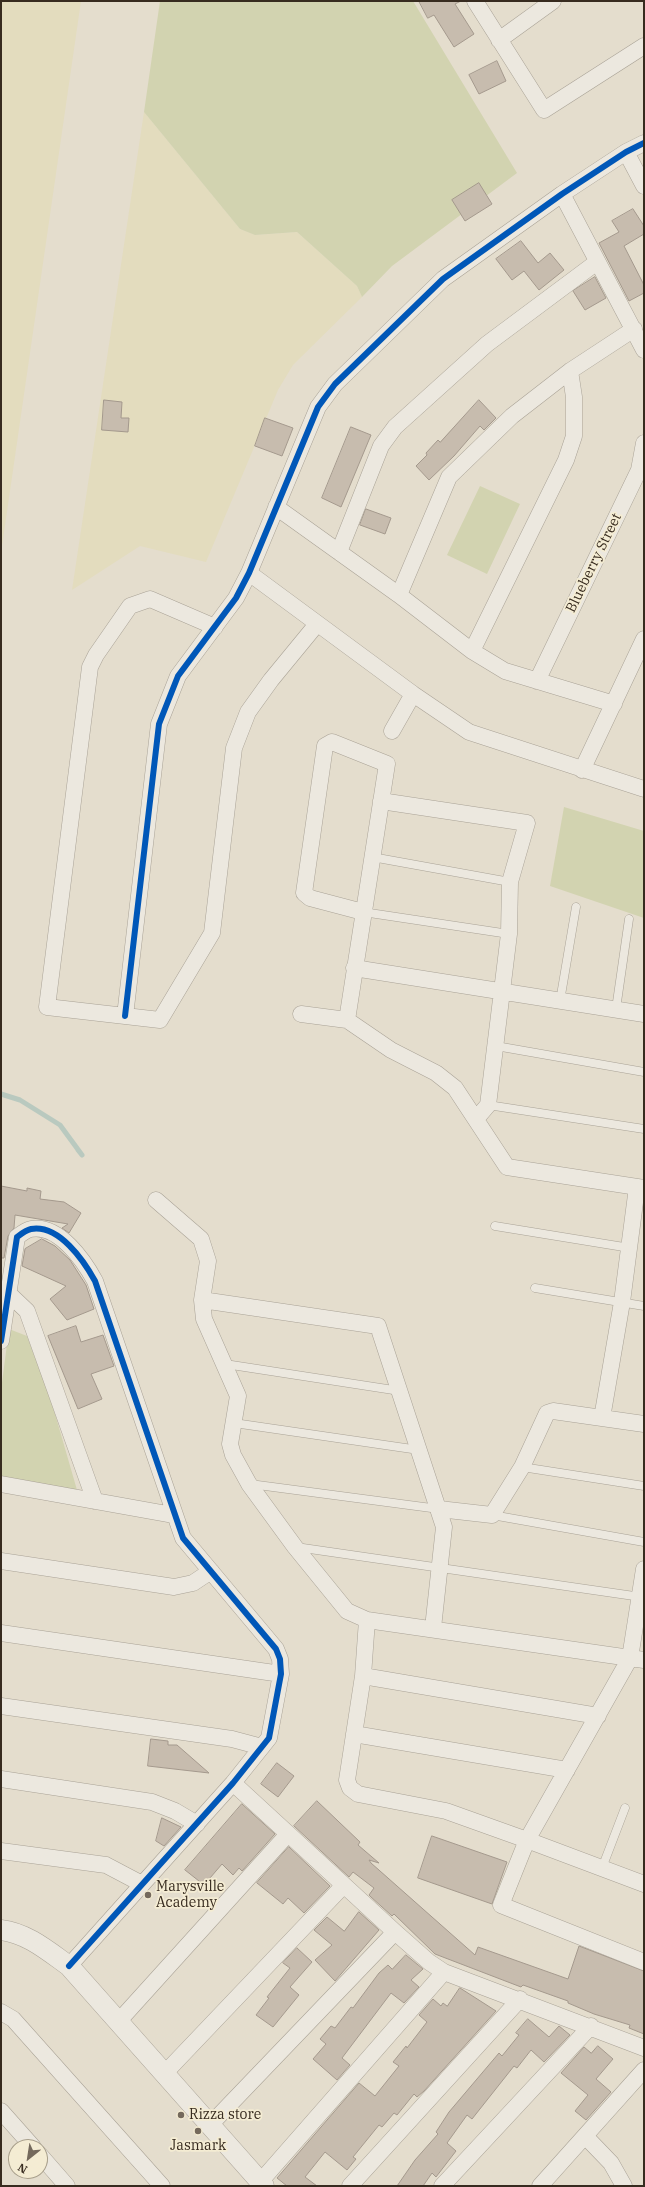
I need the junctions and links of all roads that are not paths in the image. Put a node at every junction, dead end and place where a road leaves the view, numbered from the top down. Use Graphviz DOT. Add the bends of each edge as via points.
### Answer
graph roads {
  1 [pos="475,1"];
  2 [pos="552,1"];
  3 [pos="500,40"];
  4 [pos="644,46"];
  5 [pos="644,143"];
  6 [pos="626,152"];
  7 [pos="644,186"];
  8 [pos="562,194"];
  9 [pos="597,262"];
  10 [pos="634,329"];
  11 [pos="644,350"];
  12 [pos="570,371"];
  13 [pos="644,444"];
  14 [pos="276,507"];
  15 [pos="339,552"];
  16 [pos="249,573"];
  17 [pos="399,595"];
  18 [pos="317,624"];
  19 [pos="215,627"];
  20 [pos="644,638"];
  21 [pos="472,651"];
  22 [pos="538,681"];
  23 [pos="413,694"];
  24 [pos="614,704"];
  25 [pos="392,731"];
  26 [pos="582,770"];
  27 [pos="644,789"];
  28 [pos="381,802"];
  29 [pos="372,857"];
  30 [pos="510,882"];
  31 [pos="576,907"];
  32 [pos="363,912"];
  33 [pos="629,919"];
  34 [pos="509,934"];
  35 [pos="354,968"];
  36 [pos="502,992"];
  37 [pos="560,1001"];
  38 [pos="616,1009"];
  39 [pos="301,1014"];
  40 [pos="644,1014"];
  41 [pos="125,1016"];
  42 [pos="347,1020"];
  43 [pos="496,1046"];
  44 [pos="644,1072"];
  45 [pos="488,1105"];
  46 [pos="476,1119"];
  47 [pos="644,1129"];
  48 [pos="640,1188"];
  49 [pos="156,1200"];
  50 [pos="495,1226"];
  51 [pos="630,1248"];
  52 [pos="536,1288"];
  53 [pos="8,1293"];
  54 [pos="202,1300"];
  55 [pos="622,1302"];
  56 [pos="644,1306"];
  57 [pos="1,1341"];
  58 [pos="225,1364"];
  59 [pos="401,1391"];
  60 [pos="602,1418"];
  61 [pos="234,1423"];
  62 [pos="644,1424"];
  63 [pos="419,1450"];
  64 [pos="522,1467"];
  65 [pos="1,1484"];
  66 [pos="249,1484"];
  67 [pos="644,1486"];
  68 [pos="95,1501"];
  69 [pos="439,1509"];
  70 [pos="173,1514"];
  71 [pos="492,1515"];
  72 [pos="644,1542"];
  73 [pos="295,1547"];
  74 [pos="1,1561"];
  75 [pos="441,1567"];
  76 [pos="644,1569"];
  77 [pos="211,1571"];
  78 [pos="642,1597"];
  79 [pos="367,1620"];
  80 [pos="433,1628"];
  81 [pos="1,1633"];
  82 [pos="637,1659"];
  83 [pos="281,1674"];
  84 [pos="363,1676"];
  85 [pos="1,1706"];
  86 [pos="598,1716"];
  87 [pos="354,1734"];
  88 [pos="262,1747"];
  89 [pos="567,1770"];
  90 [pos="1,1778"];
  91 [pos="234,1784"];
  92 [pos="625,1808"];
  93 [pos="197,1824"];
  94 [pos="288,1834"];
  95 [pos="527,1840"];
  96 [pos="1,1851"];
  97 [pos="602,1868"];
  98 [pos="142,1884"];
  99 [pos="644,1884"];
  100 [pos="344,1885"];
  101 [pos="1,1930"];
  102 [pos="395,1932"];
  103 [pos="644,1962"];
  104 [pos="69,1966"];
  105 [pos="444,1972"];
  106 [pos="520,1999"];
  107 [pos="1,2012"];
  108 [pos="118,2022"];
  109 [pos="591,2026"];
  110 [pos="644,2048"];
  111 [pos="164,2074"];
  112 [pos="641,2079"];
  113 [pos="1,2111"];
  114 [pos="210,2125"];
  115 [pos="585,2136"];
  116 [pos="26,2139"];
  117 [pos="48,2164"];
  118 [pos="262,2184"];
  119 [pos="67,2186"];
  120 [pos="162,2186"];
  121 [pos="350,2186"];
  122 [pos="442,2186"];
  123 [pos="540,2186"];
  124 [pos="624,2186"];
  1 -- 3 [label="street"];
  2 -- 3 [label="street"];
  3 -- 4 [label="street" via="544,110"];
  5 -- 6 [label="street"];
  6 -- 7 [label="street"];
  6 -- 8 [label="street"];
  8 -- 9 [label="street"];
  8 -- 14 [label="street" via="442,279 335,384 318,407"];
  9 -- 10 [label="street"];
  9 -- 15 [label="street" via="487,344 395,427 381,446"];
  10 -- 11 [label="street"];
  10 -- 12 [label="street"];
  12 -- 17 [label="street" via="512,416 450,477"];
  12 -- 21 [label="street" via="574,397 574,436 566,460"];
  13 -- 22 [label="street, Blueberry Street" via="639,470"];
  14 -- 15 [label="street"];
  14 -- 16 [label="street"];
  15 -- 17 [label="street"];
  16 -- 18 [label="street"];
  16 -- 19 [label="street" via="236,598"];
  17 -- 21 [label="street"];
  18 -- 23 [label="street"];
  18 -- 41 [label="street" via="248,712 234,748 212,933 160,1020"];
  19 -- 41 [label="street" via="178,676 159,724"];
  19 -- 41 [label="street" via="150,599 130,606 90,667 47,1007"];
  20 -- 24 [label="street"];
  21 -- 22 [label="street" via="505,671"];
  22 -- 24 [label="street"];
  23 -- 25 [label="street"];
  23 -- 26 [label="street" via="469,732"];
  24 -- 26 [label="street"];
  26 -- 27 [label="street"];
  28 -- 29 [label="street"];
  28 -- 30 [label="street" via="527,823"];
  28 -- 32 [label="street" via="386,764 332,742 328,743 325,746 304,893 310,898"];
  29 -- 30 [label="lane"];
  29 -- 32 [label="street"];
  30 -- 34 [label="street"];
  31 -- 37 [label="lane"];
  32 -- 34 [label="lane"];
  32 -- 35 [label="street"];
  33 -- 38 [label="lane"];
  34 -- 36 [label="street"];
  35 -- 36 [label="street"];
  35 -- 42 [label="street"];
  36 -- 37 [label="street"];
  36 -- 43 [label="street"];
  37 -- 38 [label="street"];
  38 -- 40 [label="street"];
  39 -- 42 [label="street"];
  42 -- 46 [label="street" via="391,1050 436,1073 455,1088"];
  43 -- 44 [label="lane"];
  43 -- 45 [label="street"];
  45 -- 46 [label="street"];
  45 -- 47 [label="lane"];
  46 -- 48 [label="street" via="507,1167"];
  48 -- 51 [label="street"];
  49 -- 54 [label="street" via="200,1239 208,1261"];
  50 -- 51 [label="lane"];
  51 -- 55 [label="street"];
  52 -- 55 [label="lane"];
  53 -- 57 [label="street"];
  53 -- 68 [label="street" via="27,1311"];
  53 -- 70 [label="street" via="17,1236 29,1229 43,1228 65,1241 84,1261 95,1281"];
  54 -- 58 [label="street" via="204,1319"];
  54 -- 59 [label="street" via="378,1326"];
  55 -- 56 [label="lane"];
  55 -- 60 [label="street"];
  58 -- 59 [label="lane"];
  58 -- 61 [label="street" via="238,1396"];
  59 -- 63 [label="street"];
  60 -- 62 [label="street"];
  60 -- 64 [label="street" via="553,1411 547,1413"];
  61 -- 63 [label="lane"];
  61 -- 66 [label="street" via="230,1444 233,1456"];
  63 -- 69 [label="street"];
  64 -- 67 [label="lane"];
  64 -- 71 [label="street"];
  65 -- 68 [label="street"];
  66 -- 69 [label="lane"];
  66 -- 73 [label="street"];
  68 -- 70 [label="street"];
  69 -- 71 [label="street"];
  69 -- 75 [label="street" via="444,1527"];
  70 -- 77 [label="street" via="183,1538"];
  71 -- 72 [label="lane"];
  73 -- 75 [label="lane"];
  73 -- 79 [label="street" via="347,1611"];
  74 -- 77 [label="street" via="174,1586 193,1583"];
  75 -- 78 [label="lane"];
  75 -- 80 [label="street"];
  76 -- 78 [label="street"];
  77 -- 83 [label="street" via="276,1649"];
  78 -- 82 [label="street"];
  79 -- 80 [label="street"];
  79 -- 84 [label="street"];
  80 -- 82 [label="street"];
  81 -- 83 [label="street"];
  82 -- 86 [label="street"];
  83 -- 88 [label="street" via="269,1738"];
  84 -- 86 [label="street"];
  84 -- 87 [label="street"];
  85 -- 88 [label="street" via="232,1739"];
  86 -- 89 [label="street"];
  87 -- 89 [label="street"];
  87 -- 95 [label="street" via="348,1780 350,1788 358,1794 446,1811"];
  88 -- 91 [label="street"];
  89 -- 95 [label="street"];
  90 -- 93 [label="street" via="152,1802 175,1811"];
  91 -- 93 [label="street"];
  91 -- 94 [label="street"];
  92 -- 97 [label="lane"];
  93 -- 98 [label="street"];
  94 -- 100 [label="street"];
  94 -- 108 [label="street"];
  95 -- 97 [label="street"];
  95 -- 103 [label="street" via="502,1905"];
  96 -- 98 [label="street" via="106,1865"];
  97 -- 99 [label="street"];
  98 -- 104 [label="street"];
  100 -- 102 [label="street"];
  100 -- 111 [label="street"];
  101 -- 104 [label="street" via="11,1931 36,1942"];
  102 -- 105 [label="street"];
  102 -- 114 [label="street"];
  104 -- 108 [label="street"];
  105 -- 106 [label="street"];
  105 -- 118 [label="street"];
  106 -- 109 [label="street"];
  106 -- 121 [label="street"];
  107 -- 120 [label="street" via="13,2019"];
  108 -- 111 [label="street"];
  109 -- 110 [label="street"];
  109 -- 122 [label="street"];
  111 -- 114 [label="street"];
  112 -- 115 [label="street"];
  113 -- 116 [label="street"];
  114 -- 118 [label="street"];
  115 -- 123 [label="street"];
  115 -- 124 [label="street" via="611,2163"];
  117 -- 119 [label="street"];
}
